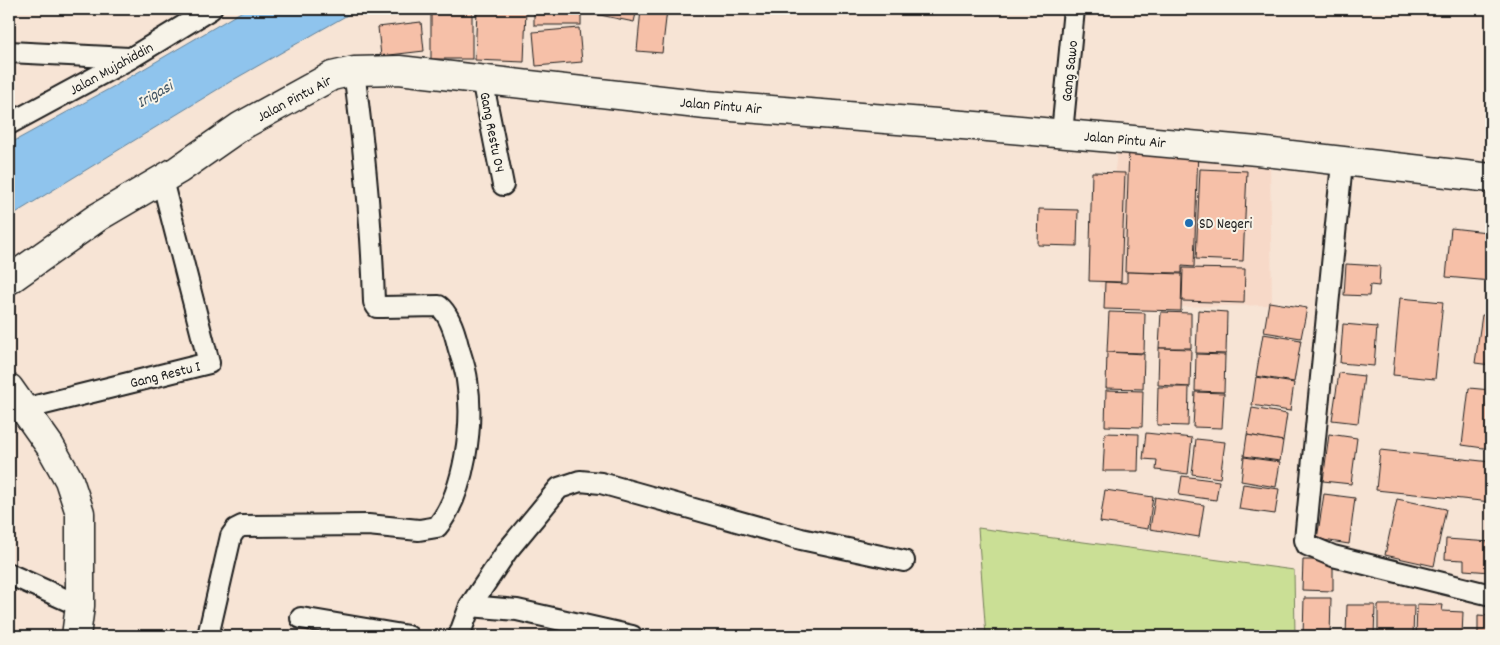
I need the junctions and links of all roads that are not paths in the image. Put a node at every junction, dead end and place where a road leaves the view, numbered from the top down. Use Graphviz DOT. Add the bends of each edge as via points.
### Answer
graph roads {
  1 [pos="211,9"];
  2 [pos="1074,9"];
  3 [pos="9,52"];
  4 [pos="131,58"];
  5 [pos="354,71"];
  6 [pos="482,79"];
  7 [pos="9,124"];
  8 [pos="1062,133"];
  9 [pos="1342,163"];
  10 [pos="1491,178"];
  11 [pos="162,180"];
  12 [pos="503,185"];
  13 [pos="9,280"];
  14 [pos="16,399"];
  15 [pos="904,560"];
  16 [pos="9,574"];
  17 [pos="1491,595"];
  18 [pos="80,606"];
  19 [pos="470,606"];
  20 [pos="301,618"];
  21 [pos="76,636"];
  22 [pos="208,636"];
  23 [pos="408,636"];
  24 [pos="458,636"];
  25 [pos="632,636"];
  1 -- 4 [label="street, Jalan Mujahiddin"];
  2 -- 8 [label="street, Gang Sawo"];
  3 -- 4 [label="street"];
  4 -- 7 [label="street, Jalan Mujahiddin"];
  5 -- 6 [label="street, Jalan Pintu Air" via="399,70"];
  5 -- 11 [label="street, Jalan Pintu Air" via="332,76 241,126"];
  5 -- 22 [label="street" via="372,234 374,302 382,308 438,306 445,311 467,379 470,410 467,445 459,479 445,516 436,527 419,530 368,525 242,526 236,529 231,536"];
  6 -- 8 [label="street, Jalan Pintu Air" via="706,105"];
  6 -- 12 [label="street, Gang Restu 04"];
  8 -- 9 [label="street, Jalan Pintu Air" via="1257,151"];
  9 -- 10 [label="street, Jalan Pintu Air"];
  9 -- 17 [label="street" via="1305,540 1307,545 1333,556"];
  11 -- 13 [label="street, Jalan Pintu Air" via="98,216"];
  11 -- 14 [label="street, Gang Restu I" via="209,363"];
  14 -- 18 [label="street" via="50,446 69,480 80,513"];
  15 -- 19 [label="street" via="801,539 601,483 580,481 559,488 507,551"];
  16 -- 18 [label="street"];
  18 -- 21 [label="street"];
  19 -- 24 [label="street"];
  19 -- 25 [label="street" via="517,610"];
  20 -- 23 [label="street"];
}
